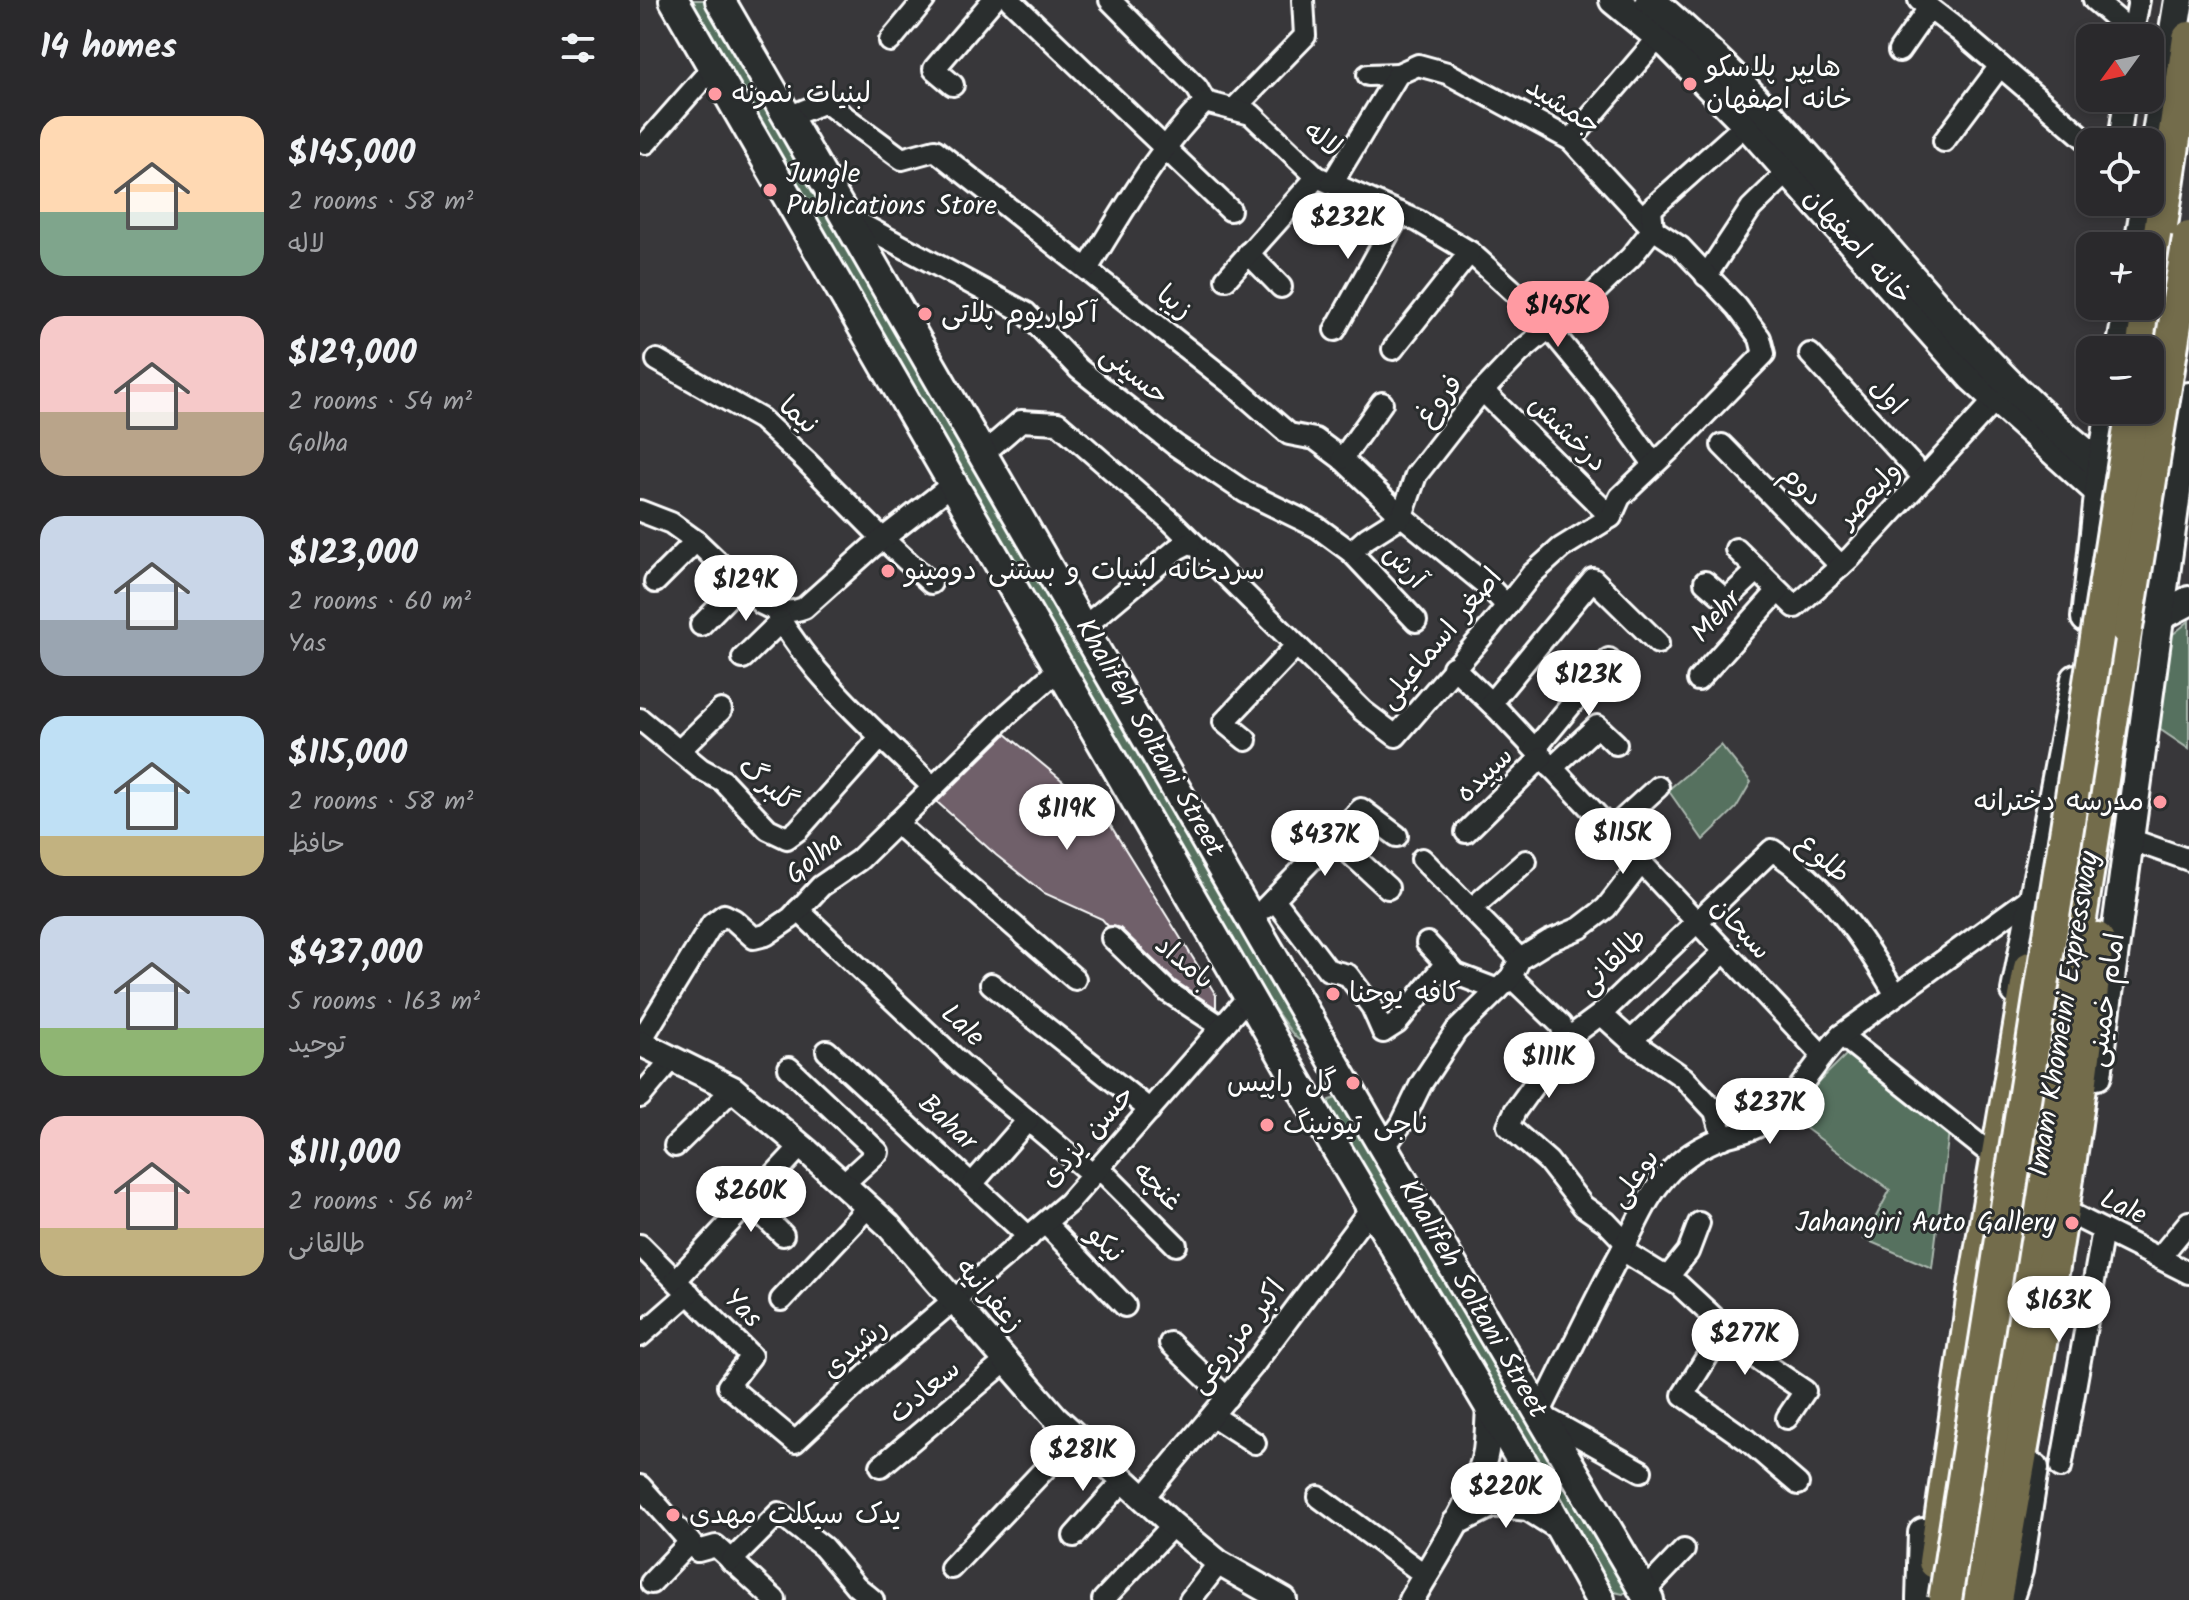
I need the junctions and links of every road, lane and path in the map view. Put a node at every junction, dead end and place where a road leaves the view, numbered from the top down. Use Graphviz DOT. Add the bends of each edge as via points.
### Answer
graph roads {
  1 [pos="674,0"];
  2 [pos="720,0"];
  3 [pos="924,0"];
  4 [pos="993,0"];
  5 [pos="1012,0"];
  6 [pos="1110,0"];
  7 [pos="1303,0"];
  8 [pos="1614,0"];
  9 [pos="1650,0"];
  10 [pos="2094,0"];
  11 [pos="2139,0"];
  12 [pos="2179,0"];
  13 [pos="1924,4"];
  14 [pos="2121,24"];
  15 [pos="2135,24"];
  16 [pos="1659,37"];
  17 [pos="2189,38"];
  18 [pos="890,41"];
  19 [pos="1899,51"];
  20 [pos="2000,66"];
  21 [pos="713,67"];
  22 [pos="1398,74"];
  23 [pos="1368,75"];
  24 [pos="953,85"];
  25 [pos="1205,102"];
  26 [pos="1235,108"];
  27 [pos="788,117"];
  28 [pos="1755,117"];
  29 [pos="2158,128"];
  30 [pos="2076,131"];
  31 [pos="1571,140"];
  32 [pos="1944,141"];
  33 [pos="646,143"];
  34 [pos="1165,148"];
  35 [pos="1789,171"];
  36 [pos="1325,180"];
  37 [pos="1230,210"];
  38 [pos="1400,213"];
  39 [pos="846,216"];
  40 [pos="1653,229"];
  41 [pos="2160,232"];
  42 [pos="2189,238"];
  43 [pos="1470,252"];
  44 [pos="1248,253"];
  45 [pos="1087,269"];
  46 [pos="1706,276"];
  47 [pos="1226,279"];
  48 [pos="1281,287"];
  49 [pos="1549,328"];
  50 [pos="1335,330"];
  51 [pos="1393,349"];
  52 [pos="1810,354"];
  53 [pos="657,360"];
  54 [pos="1483,391"];
  55 [pos="2189,397"];
  56 [pos="1382,403"];
  57 [pos="2013,405"];
  58 [pos="2048,421"];
  59 [pos="2076,422"];
  60 [pos="2106,424"];
  61 [pos="2132,424"];
  62 [pos="1722,445"];
  63 [pos="984,453"];
  64 [pos="1342,459"];
  65 [pos="1654,464"];
  66 [pos="2092,477"];
  67 [pos="1924,478"];
  68 [pos="954,483"];
  69 [pos="640,511"];
  70 [pos="1402,516"];
  71 [pos="1611,517"];
  72 [pos="2180,538"];
  73 [pos="883,539"];
  74 [pos="696,541"];
  75 [pos="1191,542"];
  76 [pos="1736,549"];
  77 [pos="1351,552"];
  78 [pos="1841,566"];
  79 [pos="1758,570"];
  80 [pos="655,582"];
  81 [pos="1705,582"];
  82 [pos="931,583"];
  83 [pos="741,584"];
  84 [pos="1778,591"];
  85 [pos="2189,601"];
  86 [pos="1507,606"];
  87 [pos="778,616"];
  88 [pos="2160,616"];
  89 [pos="1416,621"];
  90 [pos="701,625"];
  91 [pos="1084,627"];
  92 [pos="2112,634"];
  93 [pos="1658,643"];
  94 [pos="1296,646"];
  95 [pos="743,658"];
  96 [pos="1609,659"];
  97 [pos="1453,667"];
  98 [pos="1060,668"];
  99 [pos="1698,680"];
  100 [pos="1491,703"];
  101 [pos="721,710"];
  102 [pos="640,721"];
  103 [pos="881,737"];
  104 [pos="1246,740"];
  105 [pos="1616,744"];
  106 [pos="679,751"];
  107 [pos="1543,758"];
  108 [pos="933,787"];
  109 [pos="1658,787"];
  110 [pos="896,823"];
  111 [pos="1611,830"];
  112 [pos="1466,832"];
  113 [pos="1397,836"];
  114 [pos="1333,838"];
  115 [pos="2129,839"];
  116 [pos="1422,859"];
  117 [pos="2189,860"];
  118 [pos="1526,861"];
  119 [pos="1641,863"];
  120 [pos="1388,888"];
  121 [pos="2034,895"];
  122 [pos="1274,899"];
  123 [pos="1471,909"];
  124 [pos="798,910"];
  125 [pos="1253,920"];
  126 [pos="1695,922"];
  127 [pos="1112,938"];
  128 [pos="1427,943"];
  129 [pos="1724,952"];
  130 [pos="1446,963"];
  131 [pos="1510,975"];
  132 [pos="1075,979"];
  133 [pos="991,984"];
  134 [pos="1896,995"];
  135 [pos="1249,996"];
  136 [pos="1601,1014"];
  137 [pos="1222,1027"];
  138 [pos="1316,1030"];
  139 [pos="1841,1035"];
  140 [pos="1566,1040"];
  141 [pos="1631,1041"];
  142 [pos="640,1042"];
  143 [pos="1275,1042"];
  144 [pos="827,1051"];
  145 [pos="1822,1055"];
  146 [pos="672,1059"];
  147 [pos="789,1068"];
  148 [pos="733,1089"];
  149 [pos="640,1097"];
  150 [pos="1358,1104"];
  151 [pos="1150,1110"];
  152 [pos="1318,1117"];
  153 [pos="1028,1120"];
  154 [pos="1723,1138"];
  155 [pos="675,1146"];
  156 [pos="801,1146"];
  157 [pos="1384,1148"];
  158 [pos="1987,1151"];
  159 [pos="1096,1171"];
  160 [pos="843,1184"];
  161 [pos="972,1184"];
  162 [pos="749,1201"];
  163 [pos="868,1207"];
  164 [pos="1371,1208"];
  165 [pos="2075,1216"];
  166 [pos="2189,1222"];
  167 [pos="1699,1223"];
  168 [pos="1037,1230"];
  169 [pos="2103,1230"];
  170 [pos="783,1235"];
  171 [pos="640,1245"];
  172 [pos="1176,1245"];
  173 [pos="1624,1246"];
  174 [pos="2160,1257"];
  175 [pos="2189,1273"];
  176 [pos="1667,1278"];
  177 [pos="682,1286"];
  178 [pos="781,1300"];
  179 [pos="954,1302"];
  180 [pos="1125,1306"];
  181 [pos="1719,1333"];
  182 [pos="640,1336"];
  183 [pos="1170,1343"];
  184 [pos="1006,1361"];
  185 [pos="1227,1398"];
  186 [pos="1489,1407"];
  187 [pos="1539,1414"];
  188 [pos="1213,1416"];
  189 [pos="1787,1418"];
  190 [pos="1076,1436"];
  191 [pos="795,1442"];
  192 [pos="1255,1443"];
  193 [pos="881,1466"];
  194 [pos="2061,1467"];
  195 [pos="1641,1471"];
  196 [pos="1125,1479"];
  197 [pos="1798,1484"];
  198 [pos="643,1496"];
  199 [pos="1144,1497"];
  200 [pos="1319,1497"];
  201 [pos="1455,1523"];
  202 [pos="1173,1525"];
  203 [pos="1560,1528"];
  204 [pos="1074,1536"];
  205 [pos="690,1542"];
  206 [pos="1684,1550"];
  207 [pos="731,1561"];
  208 [pos="1219,1563"];
  209 [pos="951,1568"];
  210 [pos="1425,1575"];
  211 [pos="651,1583"];
  212 [pos="1641,1597"];
  213 [pos="775,1600"];
  214 [pos="873,1600"];
  215 [pos="1103,1600"];
  216 [pos="1190,1600"];
  217 [pos="1282,1600"];
  218 [pos="1411,1600"];
  219 [pos="1600,1600"];
  220 [pos="1614,1600"];
  221 [pos="1921,1600"];
  222 [pos="1930,1600"];
  223 [pos="1945,1600"];
  224 [pos="1972,1600"];
  225 [pos="1995,1600"];
  226 [pos="2008,1600"];
  1 -- 21 [label="main road, Khalifeh Soltani Street"];
  2 -- 27 [label="main road, Khalifeh Soltani Street"];
  3 -- 18 [label="street"];
  4 -- 24 [label="street" via="934,69"];
  5 -- 34 [label="street"];
  6 -- 25 [label="street"];
  7 -- 26 [label="street" via="1305,36"];
  8 -- 16 [label="main road, خانه اصفهان"];
  9 -- 28 [label="main road, خانه اصفهان" via="1684,28"];
  10 -- 14 [label="street"];
  11 -- 15 [label="street"];
  12 -- 29 [label="main road"];
  13 -- 19 [label="street"];
  13 -- 20 [label="street"];
  16 -- 28 [label="main road, خانه اصفهان"];
  16 -- 31 [label="street"];
  17 -- 41 [label="highway"];
  20 -- 30 [label="street"];
  20 -- 32 [label="street"];
  21 -- 33 [label="street"];
  21 -- 68 [label="main road, Khalifeh Soltani Street"];
  22 -- 23 [label="street"];
  22 -- 31 [label="street, جمشید" via="1418,65 1447,73"];
  22 -- 36 [label="street"];
  25 -- 26 [label="street, لاله"];
  25 -- 34 [label="street"];
  26 -- 36 [label="street, لاله" via="1251,114"];
  27 -- 39 [label="main road, Khalifeh Soltani Street"];
  27 -- 45 [label="street, زیبا" via="825,102 902,159 935,150"];
  28 -- 35 [label="main road, خانه اصفهان"];
  28 -- 40 [label="street, فروغ" via="1651,209"];
  28 -- 57 [label="main road, خانه اصفهان" via="1980,356"];
  31 -- 40 [label="street, جمشید"];
  34 -- 37 [label="street"];
  34 -- 45 [label="street"];
  35 -- 46 [label="street" via="1751,208"];
  35 -- 57 [label="main road, خانه اصفهان" via="1972,377"];
  36 -- 38 [label="street, لاله"];
  36 -- 44 [label="street"];
  38 -- 43 [label="street, لاله"];
  38 -- 50 [label="street"];
  39 -- 63 [label="main road, Khalifeh Soltani Street"];
  39 -- 77 [label="street, حسینی" via="1026,313 1079,369 1175,445"];
  40 -- 46 [label="street, اصغر اسماعیلی" via="1680,247"];
  40 -- 49 [label="street, فروغ" via="1575,311"];
  42 -- 92 [label="highway, Imam Khomeini Expressway, bridge"];
  43 -- 49 [label="street, لاله"];
  43 -- 51 [label="street"];
  44 -- 47 [label="street"];
  44 -- 48 [label="street"];
  45 -- 64 [label="street, زیبا" via="1289,434 1315,439"];
  46 -- 65 [label="street, اصغر اسماعیلی" via="1737,307 1760,338 1764,354"];
  49 -- 54 [label="street, فروغ"];
  49 -- 65 [label="street, لاله"];
  52 -- 67 [label="street, اول"];
  53 -- 73 [label="street, نیما" via="761,419"];
  54 -- 70 [label="street, فروغ" via="1416,475"];
  54 -- 71 [label="street, درخشش"];
  55 -- 72 [label="main road, امام خمینی"];
  56 -- 64 [label="street"];
  57 -- 58 [label="main road, خانه اصفهان"];
  57 -- 66 [label="main road, خانه اصفهان"];
  57 -- 67 [label="street, ولیعصر"];
  58 -- 59 [label="main road"];
  58 -- 66 [label="main road, خانه اصفهان"];
  60 -- 66 [label="main road"];
  61 -- 92 [label="highway, Imam Khomeini Expressway, bridge"];
  62 -- 78 [label="street, دوم"];
  63 -- 75 [label="street, اصغر اسماعیلی" via="1021,421 1058,423"];
  63 -- 91 [label="main road, Khalifeh Soltani Street"];
  64 -- 70 [label="street, زیبا"];
  65 -- 71 [label="street, اصغر اسماعیلی" via="1620,497"];
  66 -- 72 [label="main road"];
  66 -- 121 [label="main road" via="2095,528 2082,652"];
  67 -- 78 [label="street, ولیعصر"];
  68 -- 73 [label="street"];
  68 -- 98 [label="main road, Khalifeh Soltani Street"];
  69 -- 74 [label="street" via="671,523"];
  70 -- 77 [label="street"];
  70 -- 86 [label="street, زیبا"];
  71 -- 86 [label="street, اصغر اسماعیلی" via="1561,548"];
  72 -- 88 [label="main road, امام خمینی"];
  73 -- 82 [label="street, نیما"];
  73 -- 87 [label="street" via="804,608"];
  74 -- 80 [label="street"];
  74 -- 83 [label="street"];
  75 -- 91 [label="street"];
  75 -- 94 [label="street, اصغر اسماعیلی"];
  76 -- 79 [label="street"];
  77 -- 89 [label="street, آرش"];
  78 -- 84 [label="street, ولیعصر" via="1795,607"];
  79 -- 81 [label="street" via="1726,600"];
  79 -- 84 [label="street"];
  83 -- 87 [label="street"];
  83 -- 90 [label="street"];
  84 -- 99 [label="street, Mehr"];
  85 -- 88 [label="main road"];
  86 -- 97 [label="street, اصغر اسماعیلی"];
  87 -- 95 [label="street"];
  87 -- 103 [label="street" via="832,689"];
  88 -- 115 [label="main road, امام خمینی"];
  91 -- 125 [label="main road, Khalifeh Soltani Street"];
  92 -- 222 [label="highway" via="2017,1037"];
  92 -- 223 [label="highway, Imam Khomeini Expressway, bridge"];
  92 -- 224 [label="highway, Imam Khomeini Expressway"];
  92 -- 225 [label="highway" via="2090,1013"];
  93 -- 100 [label="street" via="1593,579"];
  94 -- 97 [label="street, اصغر اسماعیلی" via="1396,736"];
  94 -- 104 [label="street" via="1224,722"];
  96 -- 107 [label="street"];
  97 -- 100 [label="street, سبحان"];
  98 -- 108 [label="street, Golha"];
  98 -- 135 [label="main road, Khalifeh Soltani Street"];
  100 -- 107 [label="street, سبحان"];
  101 -- 106 [label="street"];
  102 -- 106 [label="street, گلبرگ"];
  103 -- 106 [label="street, گلبرگ" via="787,838 768,829 723,781"];
  103 -- 108 [label="street"];
  105 -- 107 [label="street" via="1597,726"];
  107 -- 111 [label="street, سبحان"];
  107 -- 112 [label="street, سپیده"];
  108 -- 110 [label="street, Golha"];
  109 -- 111 [label="street"];
  110 -- 124 [label="street, Golha"];
  110 -- 132 [label="street"];
  111 -- 119 [label="street, سبحان"];
  113 -- 114 [label="street" via="1361,809"];
  114 -- 120 [label="street"];
  114 -- 122 [label="street"];
  115 -- 117 [label="street"];
  115 -- 165 [label="main road, امام خمینی"];
  116 -- 123 [label="street, طالقانی"];
  118 -- 123 [label="street"];
  119 -- 126 [label="street, سبحان"];
  119 -- 131 [label="street" via="1606,908 1580,928 1549,941"];
  121 -- 134 [label="street, بوعلی"];
  121 -- 158 [label="main road"];
  122 -- 125 [label="street"];
  122 -- 130 [label="street" via="1328,970 1348,975 1383,1032 1397,1023"];
  123 -- 131 [label="street, طالقانی"];
  124 -- 142 [label="street, Golha" via="754,938 724,915 712,924"];
  124 -- 153 [label="street, Lale"];
  125 -- 138 [label="main road, Khalifeh Soltani Street"];
  126 -- 129 [label="street, سبحان"];
  126 -- 134 [label="street, طلوع" via="1772,850 1833,903 1863,939"];
  126 -- 136 [label="street, طالقانی"];
  127 -- 137 [label="street, بامداد" via="1167,991"];
  128 -- 130 [label="street"];
  129 -- 141 [label="street"];
  129 -- 145 [label="street, سبحان"];
  130 -- 131 [label="street" via="1456,974"];
  131 -- 140 [label="street, طالقانی" via="1561,1025"];
  131 -- 157 [label="street" via="1456,1031"];
  133 -- 151 [label="street"];
  134 -- 139 [label="street, بوعلی"];
  135 -- 137 [label="street, حسن یزدی"];
  135 -- 143 [label="main road, Khalifeh Soltani Street"];
  136 -- 140 [label="street, طالقانی"];
  136 -- 141 [label="street"];
  137 -- 151 [label="street, حسن یزدی"];
  138 -- 143 [label="main road" via="1311,1046 1303,1051"];
  138 -- 150 [label="main road, Khalifeh Soltani Street"];
  139 -- 145 [label="street, بوعلی"];
  139 -- 158 [label="street"];
  140 -- 173 [label="street, طالقانی" via="1508,1126 1548,1161"];
  141 -- 154 [label="street" via="1684,1078 1715,1111"];
  142 -- 146 [label="street, زعفرانیه"];
  143 -- 152 [label="main road, Khalifeh Soltani Street"];
  144 -- 161 [label="street, Bahar"];
  145 -- 154 [label="street, بوعلی" via="1780,1109 1758,1127"];
  146 -- 148 [label="street, زعفرانیه"];
  146 -- 149 [label="street"];
  147 -- 160 [label="street" via="878,1152"];
  148 -- 155 [label="street"];
  148 -- 156 [label="street, زعفرانیه"];
  150 -- 152 [label="main road" via="1340,1088 1328,1087 1318,1097"];
  150 -- 157 [label="main road, Khalifeh Soltani Street"];
  151 -- 159 [label="street, حسن یزدی"];
  152 -- 164 [label="main road, Khalifeh Soltani Street"];
  153 -- 159 [label="street, Lale"];
  153 -- 161 [label="street"];
  154 -- 173 [label="street, بوعلی" via="1691,1153 1665,1177"];
  156 -- 160 [label="street, زعفرانیه"];
  156 -- 162 [label="street"];
  157 -- 187 [label="main road, Khalifeh Soltani Street"];
  158 -- 221 [label="main road" via="1921,1546"];
  159 -- 168 [label="street, حسن یزدی"];
  159 -- 172 [label="street, غنچه"];
  160 -- 163 [label="street, زعفرانیه"];
  161 -- 168 [label="street, Bahar"];
  162 -- 170 [label="street"];
  162 -- 177 [label="street"];
  163 -- 178 [label="street"];
  163 -- 179 [label="street, زعفرانیه"];
  164 -- 185 [label="street, اکبر مزروعی"];
  164 -- 186 [label="main road, Khalifeh Soltani Street"];
  165 -- 169 [label="street, Lale"];
  165 -- 226 [label="main road, امام خمینی" via="2018,1570"];
  166 -- 174 [label="street"];
  167 -- 176 [label="street" via="1688,1252"];
  168 -- 179 [label="street, حسن یزدی"];
  168 -- 180 [label="street, نیکو"];
  169 -- 174 [label="street, Lale"];
  169 -- 194 [label="street"];
  171 -- 177 [label="street, Yas"];
  173 -- 176 [label="street"];
  173 -- 187 [label="street, بوعلی"];
  174 -- 175 [label="street, Lale"];
  176 -- 181 [label="street" via="1721,1324"];
  177 -- 182 [label="street"];
  177 -- 191 [label="street, Yas" via="751,1356 728,1386"];
  179 -- 184 [label="street, زعفرانیه"];
  179 -- 191 [label="street, رشیدی"];
  181 -- 189 [label="street" via="1805,1391"];
  181 -- 197 [label="street" via="1683,1395"];
  183 -- 185 [label="street"];
  184 -- 190 [label="street, زعفرانیه"];
  184 -- 193 [label="street, سعادت"];
  185 -- 188 [label="street, اکبر مزروعی"];
  186 -- 201 [label="street" via="1485,1453"];
  186 -- 203 [label="main road, Khalifeh Soltani Street"];
  187 -- 195 [label="street"];
  187 -- 212 [label="main road, Khalifeh Soltani Street"];
  188 -- 192 [label="street"];
  188 -- 199 [label="street, اکبر مزروعی"];
  190 -- 196 [label="street, زعفرانیه"];
  190 -- 209 [label="street"];
  196 -- 199 [label="street, زعفرانیه"];
  196 -- 204 [label="street"];
  198 -- 205 [label="street"];
  199 -- 202 [label="street, زعفرانیه"];
  200 -- 210 [label="street"];
  201 -- 203 [label="street" via="1493,1504 1528,1508"];
  201 -- 210 [label="street"];
  202 -- 208 [label="street, زعفرانیه"];
  202 -- 215 [label="street"];
  203 -- 219 [label="main road, Khalifeh Soltani Street"];
  203 -- 220 [label="main road"];
  205 -- 207 [label="street" via="698,1551 716,1546"];
  205 -- 211 [label="street"];
  206 -- 212 [label="street"];
  207 -- 213 [label="street"];
  207 -- 214 [label="street" via="779,1513 823,1547"];
  208 -- 216 [label="street"];
  208 -- 217 [label="street, زعفرانیه"];
  210 -- 218 [label="street"];
}
